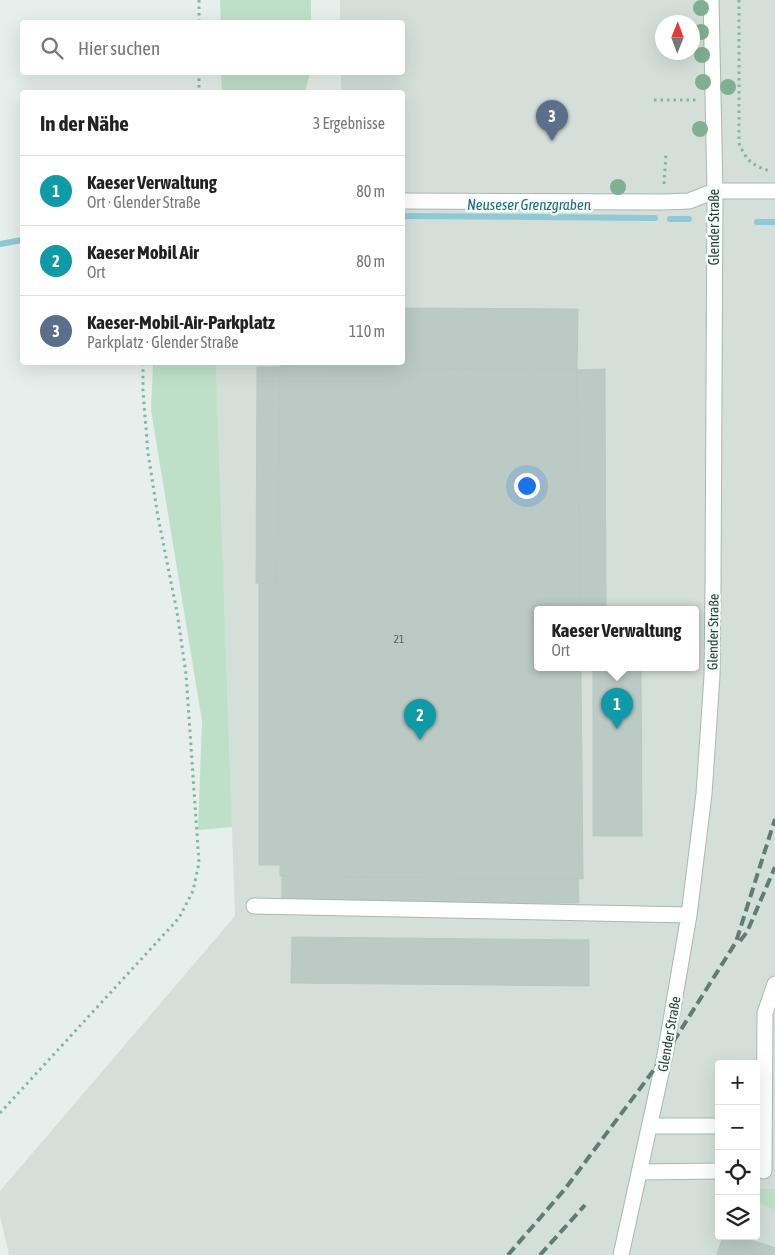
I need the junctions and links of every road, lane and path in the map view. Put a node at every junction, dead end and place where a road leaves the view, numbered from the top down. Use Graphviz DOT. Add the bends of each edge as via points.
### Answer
graph roads {
  1 [pos="199,0"];
  2 [pos="711,0"];
  3 [pos="739,0"];
  4 [pos="199,20"];
  5 [pos="199,75"];
  6 [pos="200,90"];
  7 [pos="666,154"];
  8 [pos="775,173"];
  9 [pos="715,191"];
  10 [pos="775,191"];
  11 [pos="405,201"];
  12 [pos="664,202"];
  13 [pos="143,365"];
  14 [pos="254,906"];
  15 [pos="689,915"];
  16 [pos="775,984"];
  17 [pos="0,1113"];
  18 [pos="765,1125"];
  19 [pos="651,1126"];
  20 [pos="715,1126"];
  21 [pos="765,1170"];
  22 [pos="715,1171"];
  23 [pos="639,1172"];
  24 [pos="621,1255"];
  1 -- 4 [label="path"];
  2 -- 9 [label="street, Glender Straße"];
  3 -- 8 [label="path" via="739,142 744,156 756,167"];
  5 -- 6 [label="path"];
  7 -- 12 [label="path"];
  9 -- 10 [label="street"];
  9 -- 12 [label="street" via="690,201"];
  9 -- 15 [label="street, Glender Straße" via="712,676 704,794"];
  11 -- 12 [label="street"];
  13 -- 17 [label="path" via="148,453 186,674 199,863 193,891 178,918"];
  14 -- 15 [label="street"];
  15 -- 19 [label="street, Glender Straße"];
  16 -- 18 [label="street" via="764,1013"];
  18 -- 21 [label="street"];
  19 -- 20 [label="street"];
  19 -- 23 [label="street, Glender Straße"];
  22 -- 23 [label="street"];
  23 -- 24 [label="street, Glender Straße"];
}
